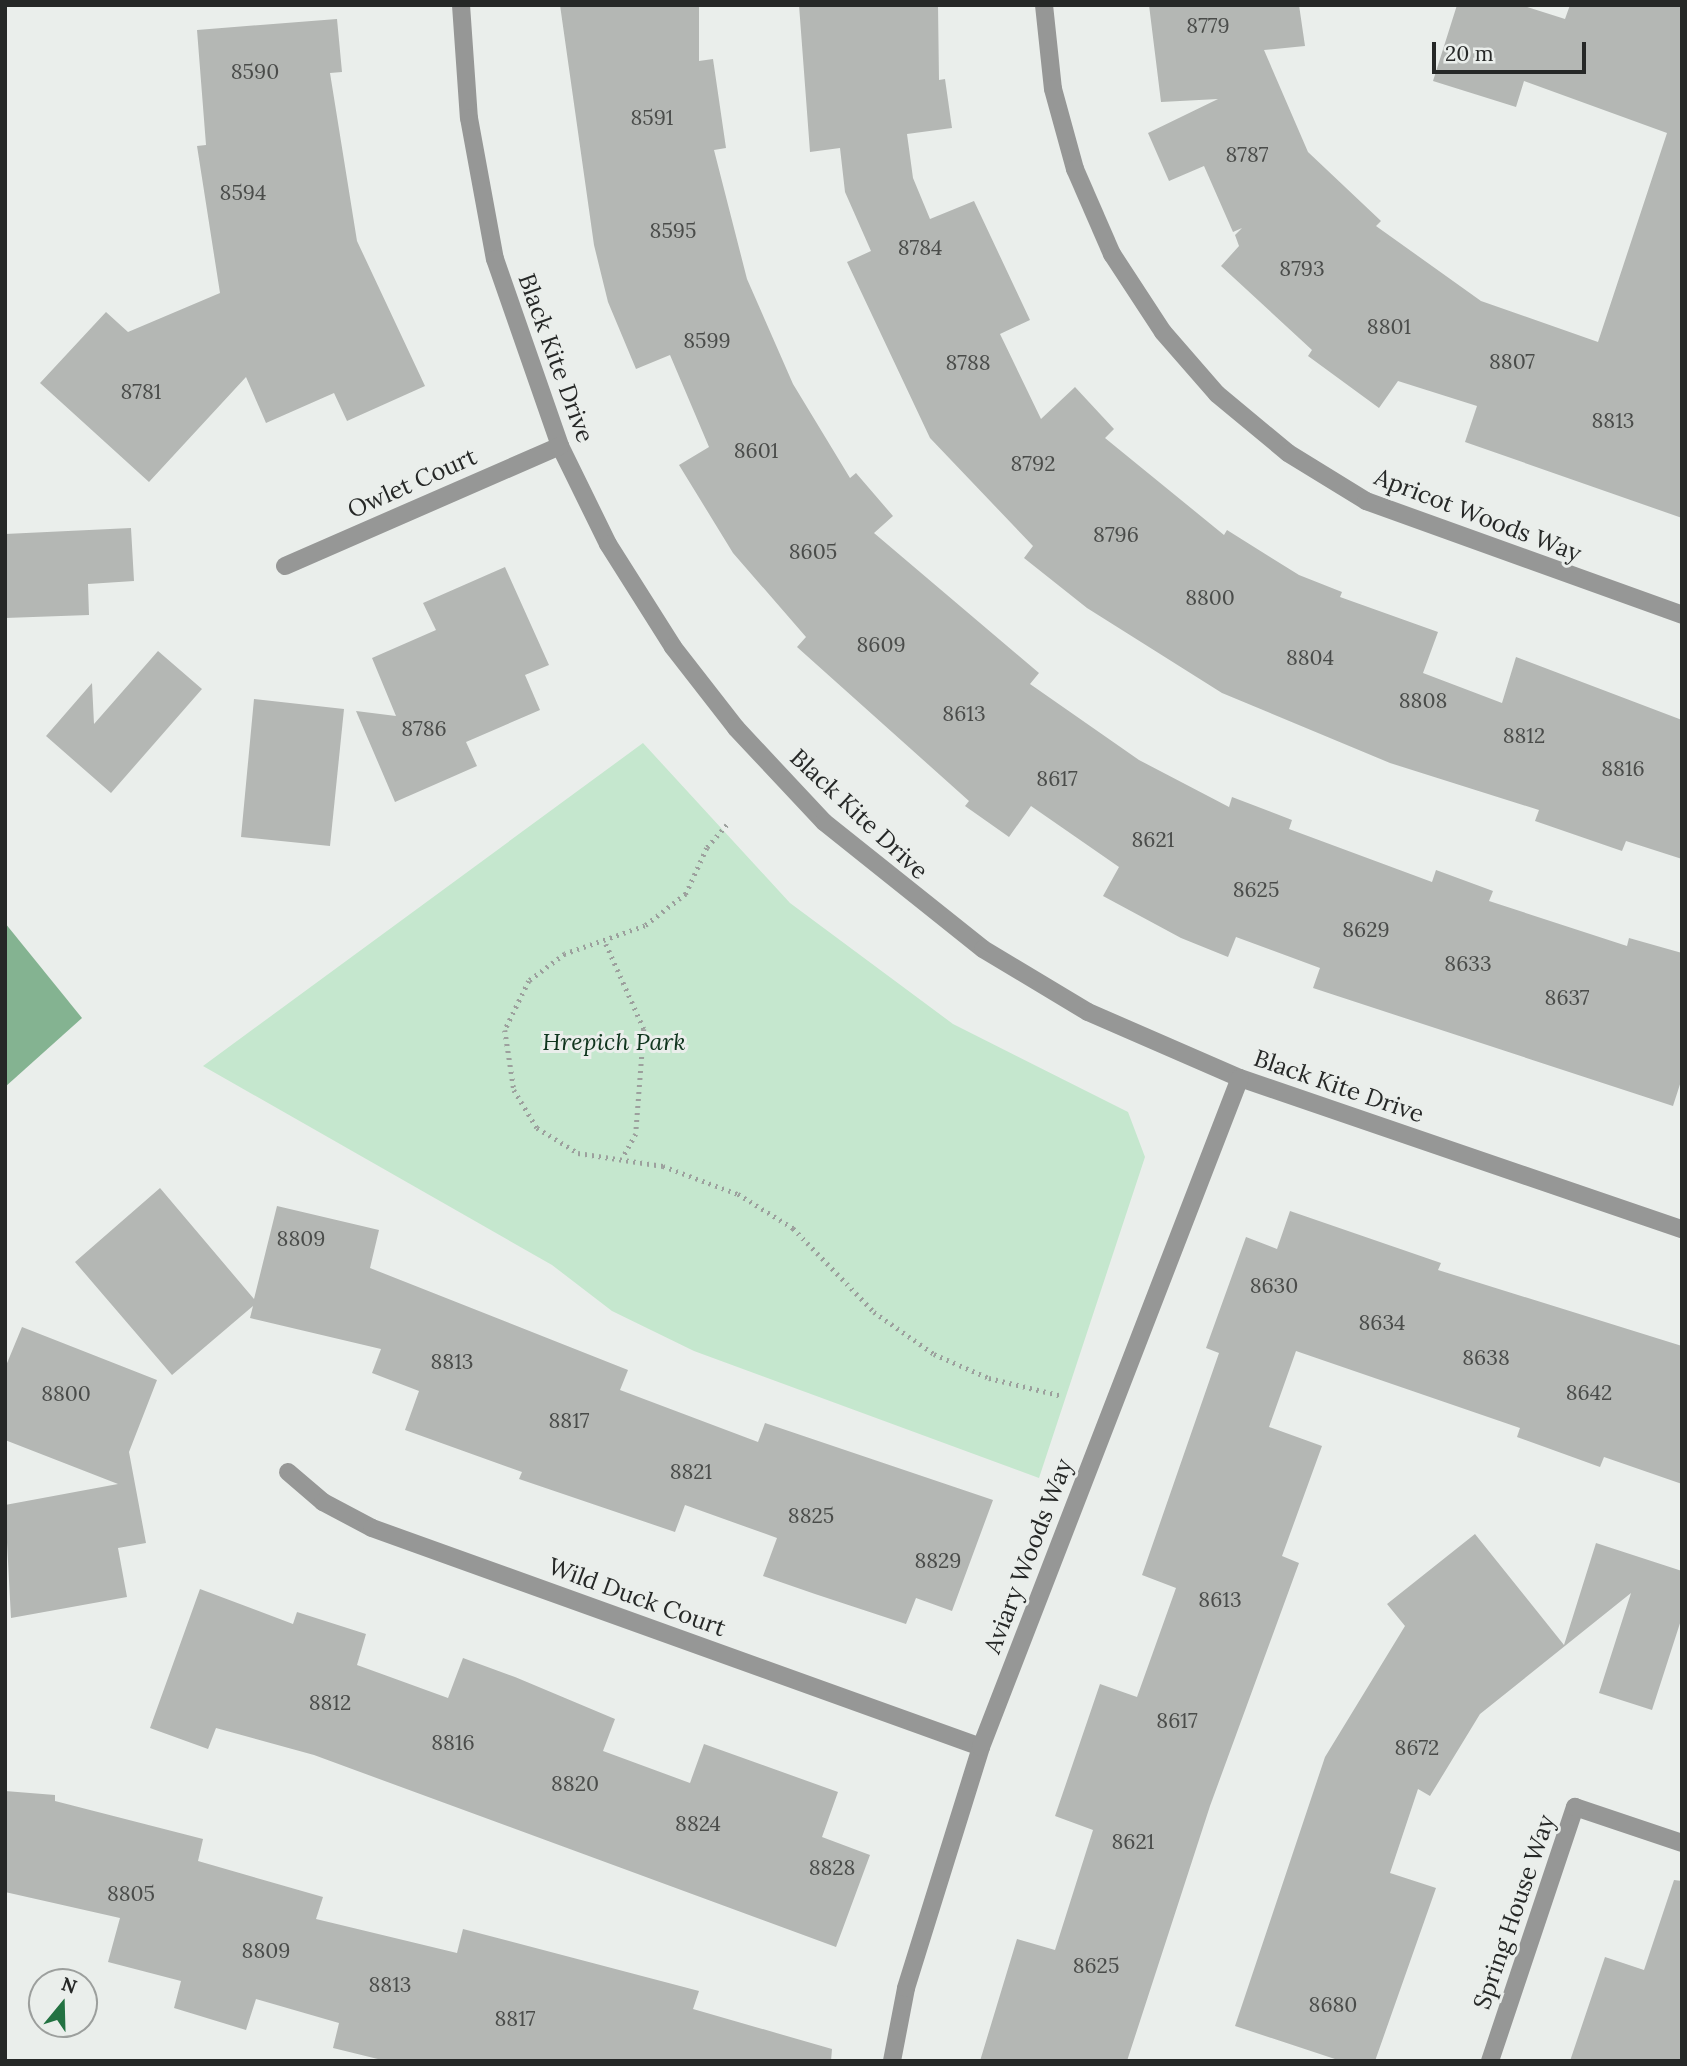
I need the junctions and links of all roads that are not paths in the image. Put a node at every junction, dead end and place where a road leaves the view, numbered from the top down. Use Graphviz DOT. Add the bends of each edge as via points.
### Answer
graph roads {
  1 [pos="461,5"];
  2 [pos="1044,5"];
  3 [pos="560,446"];
  4 [pos="285,566"];
  5 [pos="1682,615"];
  6 [pos="1240,1078"];
  7 [pos="1682,1229"];
  8 [pos="288,1472"];
  9 [pos="981,1748"];
  10 [pos="1682,1843"];
  11 [pos="892,2061"];
  12 [pos="1490,2061"];
  1 -- 3 [label="street, Black Kite Drive" via="469,118 495,259"];
  2 -- 5 [label="street, Apricot Woods Way" via="1053,89 1075,169 1111,254 1163,332 1217,394 1288,453 1366,501"];
  3 -- 4 [label="street, Owlet Court"];
  3 -- 6 [label="street, Black Kite Drive" via="608,544 673,647 736,728 824,822 983,949 1088,1012"];
  6 -- 7 [label="street, Black Kite Drive"];
  6 -- 9 [label="street, Aviary Woods Way"];
  8 -- 9 [label="street, Wild Duck Court" via="323,1502 372,1528"];
  9 -- 11 [label="street, Aviary Woods Way" via="906,1988"];
  10 -- 12 [label="street, Spring House Way" via="1575,1807"];
}
